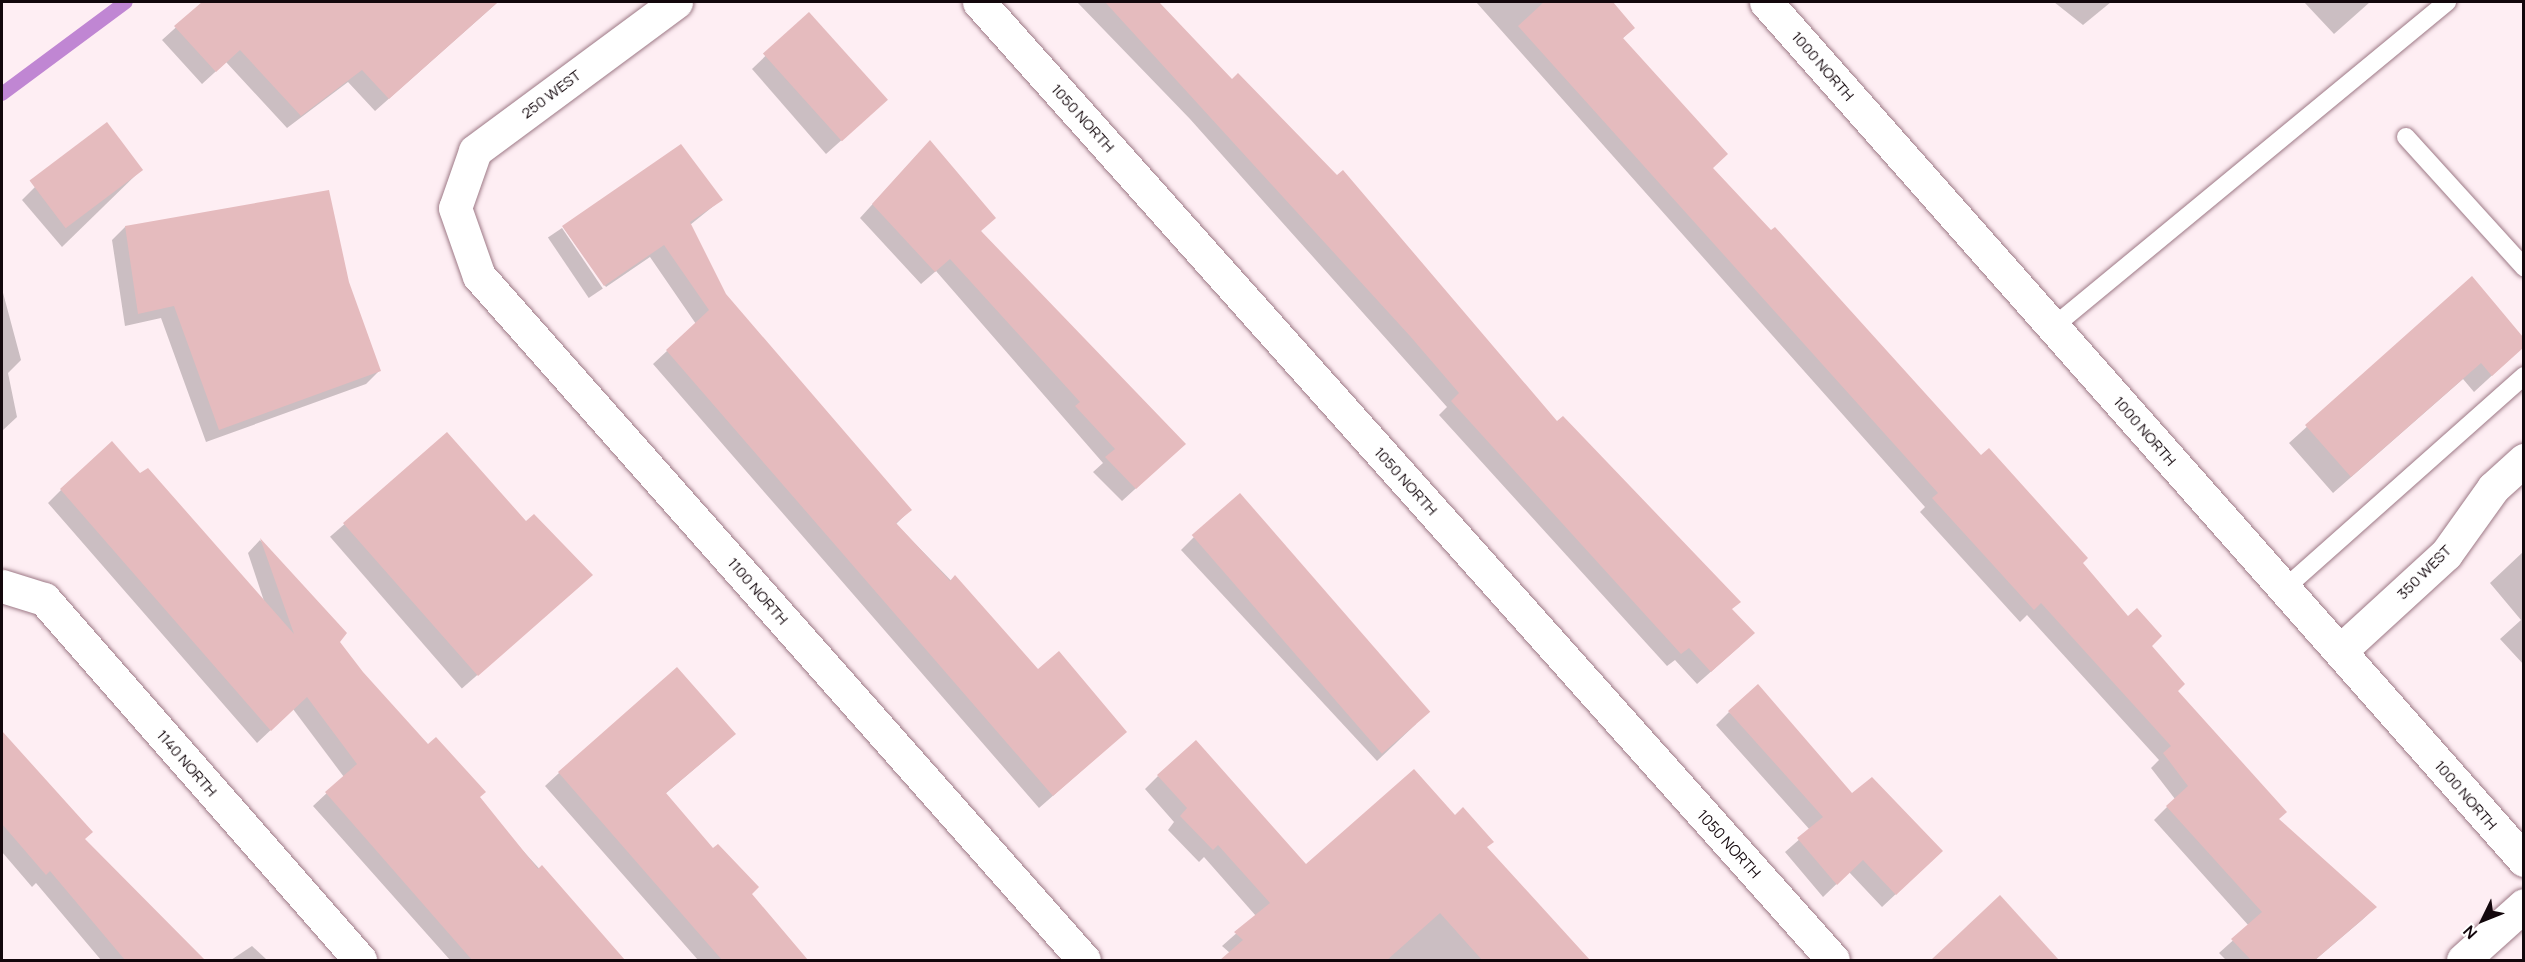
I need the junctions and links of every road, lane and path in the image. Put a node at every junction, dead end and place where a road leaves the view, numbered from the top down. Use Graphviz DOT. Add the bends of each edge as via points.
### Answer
graph roads {
  1 [pos="676,2"];
  2 [pos="979,2"];
  3 [pos="1766,2"];
  4 [pos="2447,2"];
  5 [pos="2406,137"];
  6 [pos="455,208"];
  7 [pos="2523,267"];
  8 [pos="2053,327"];
  9 [pos="2523,375"];
  10 [pos="2523,460"];
  11 [pos="2,586"];
  12 [pos="2284,589"];
  13 [pos="2340,651"];
  14 [pos="2523,860"];
  15 [pos="2523,905"];
  16 [pos="360,960"];
  17 [pos="1084,960"];
  18 [pos="1833,960"];
  19 [pos="2463,960"];
  1 -- 6 [label="street, 250 WEST" via="476,151"];
  2 -- 18 [label="street, 1050 NORTH"];
  3 -- 8 [label="street, 1000 NORTH"];
  4 -- 8 [label="lane"];
  5 -- 7 [label="lane"];
  6 -- 17 [label="street, 1100 NORTH" via="478,276"];
  8 -- 12 [label="street, 1000 NORTH"];
  9 -- 12 [label="lane"];
  10 -- 13 [label="street, 350 WEST" via="2493,488 2446,554"];
  11 -- 16 [label="street, 1140 NORTH" via="44,599"];
  12 -- 13 [label="street, 1000 NORTH"];
  13 -- 14 [label="street, 1000 NORTH"];
  15 -- 19 [label="street"];
}
